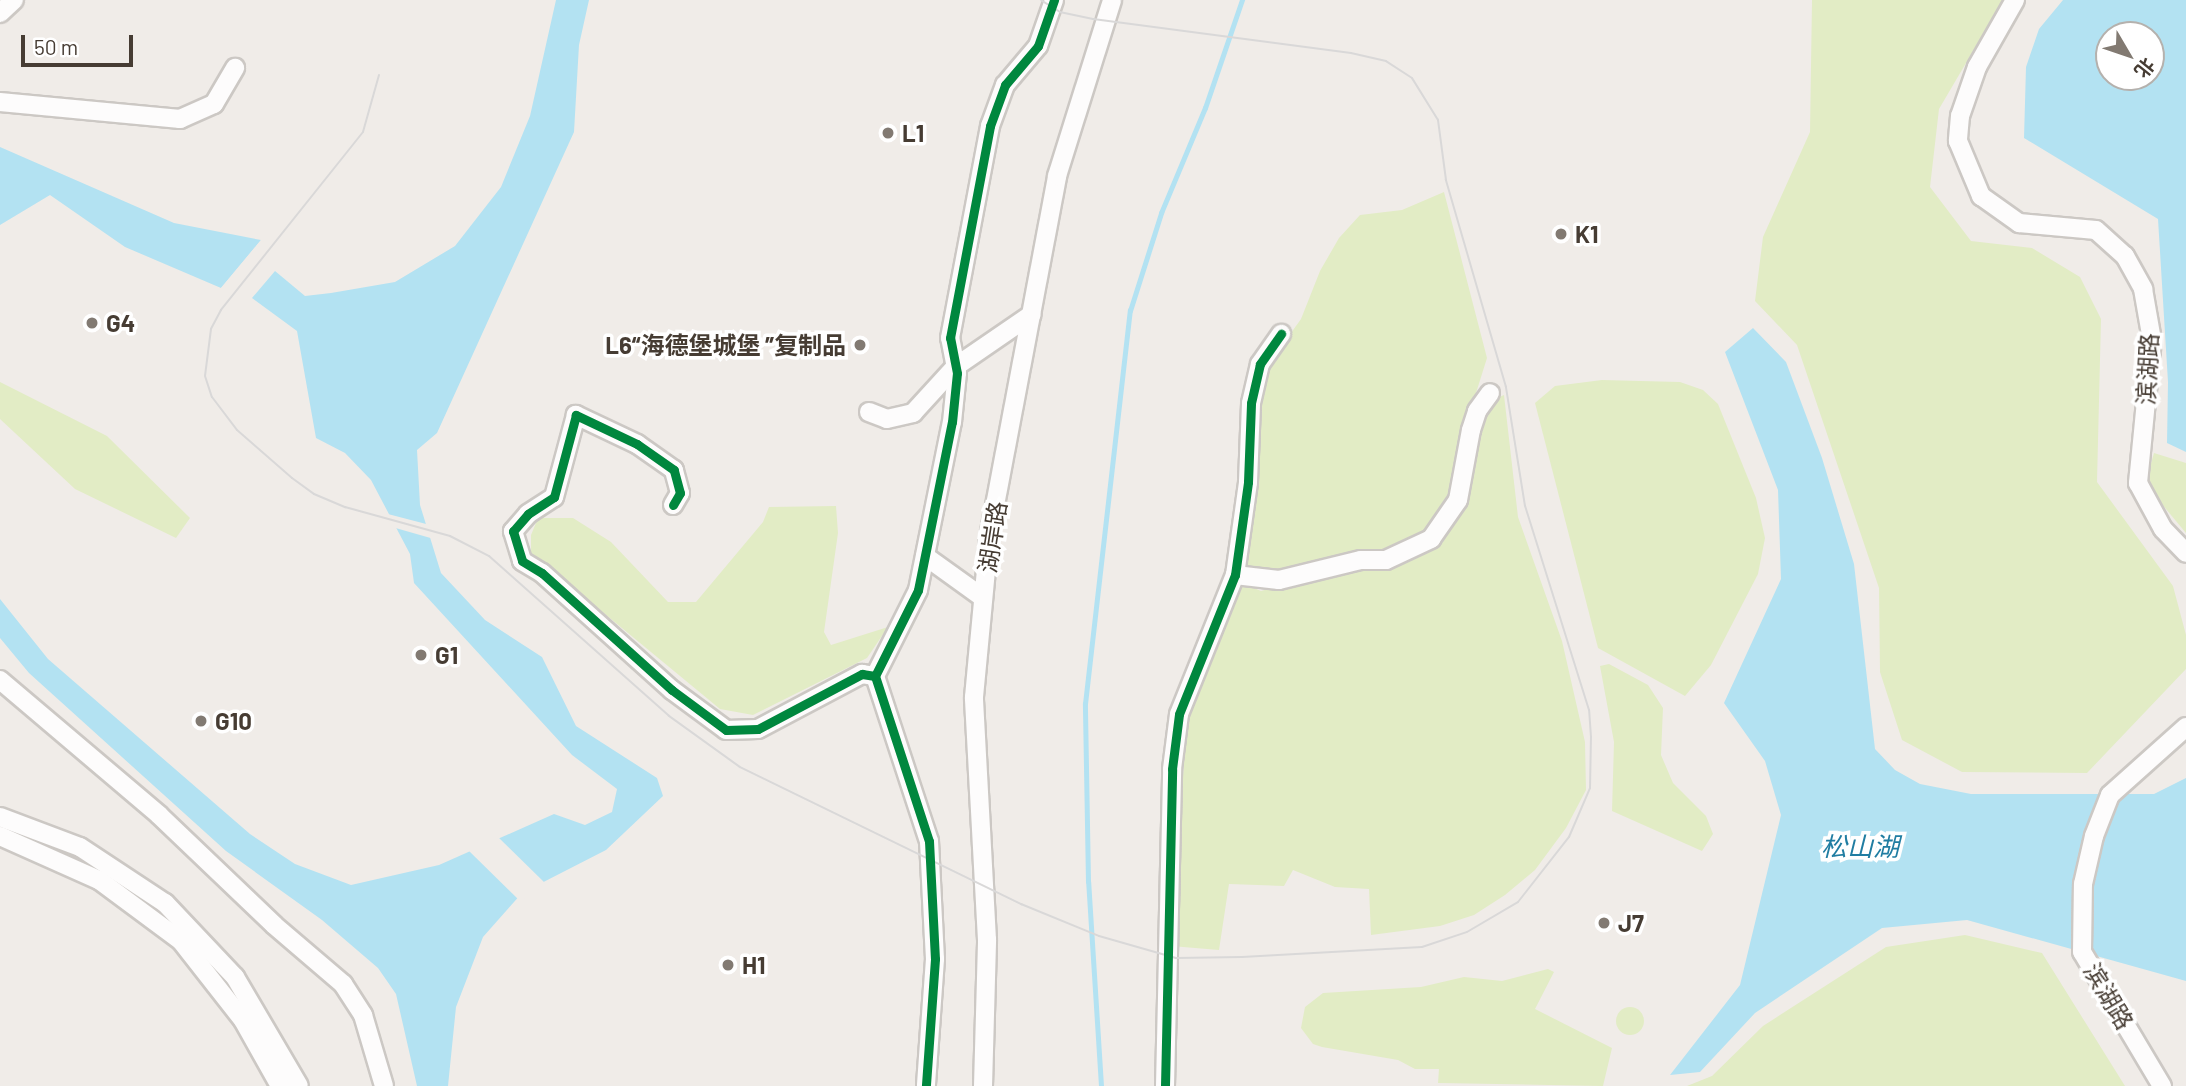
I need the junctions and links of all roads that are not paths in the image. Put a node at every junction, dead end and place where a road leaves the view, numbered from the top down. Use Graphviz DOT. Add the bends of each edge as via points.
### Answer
graph roads {
  1 [pos="14,0"];
  2 [pos="1054,0"];
  3 [pos="1112,0"];
  4 [pos="2015,0"];
  5 [pos="0,13"];
  6 [pos="235,68"];
  7 [pos="0,102"];
  8 [pos="1032,314"];
  9 [pos="1281,334"];
  10 [pos="956,367"];
  11 [pos="1490,393"];
  12 [pos="869,412"];
  13 [pos="673,505"];
  14 [pos="2186,553"];
  15 [pos="925,556"];
  16 [pos="1235,575"];
  17 [pos="982,597"];
  18 [pos="875,676"];
  19 [pos="0,680"];
  20 [pos="2186,727"];
  21 [pos="0,817"];
  22 [pos="0,836"];
  23 [pos="280,1086"];
  24 [pos="299,1086"];
  25 [pos="384,1086"];
  26 [pos="926,1086"];
  27 [pos="983,1086"];
  28 [pos="1165,1086"];
  29 [pos="2162,1086"];
  1 -- 5 [label="street"];
  2 -- 10 [label="street" via="1038,46 1005,85 990,126 950,338"];
  3 -- 8 [label="street, 湖岸路" via="1057,176"];
  4 -- 14 [label="street, 滨湖路" via="1977,67 1960,116 1958,141 1963,159 1982,196 2019,223 2096,230 2125,256 2143,289 2152,340 2138,483 2164,529"];
  6 -- 7 [label="street" via="214,104 180,119"];
  8 -- 10 [label="street"];
  8 -- 17 [label="street, 湖岸路" via="989,537"];
  9 -- 16 [label="street" via="1260,364 1251,402 1248,482"];
  10 -- 12 [label="street" via="913,413 887,419"];
  10 -- 15 [label="street" via="952,422"];
  11 -- 16 [label="street" via="1471,430 1458,500 1431,539 1386,560 1361,560 1279,580"];
  13 -- 18 [label="street" via="680,493 674,470 637,444 576,415 554,497 528,514 513,531 522,561 542,573 672,690 726,730 758,729 862,674"];
  15 -- 17 [label="street"];
  15 -- 18 [label="street" via="918,590"];
  16 -- 28 [label="street" via="1179,714 1172,769"];
  17 -- 27 [label="street, 湖岸路" via="974,697 987,940"];
  18 -- 26 [label="street" via="929,841 935,959"];
  19 -- 25 [label="street" via="159,816 343,984 363,1015"];
  20 -- 29 [label="street, 滨湖路" via="2110,795 2083,884 2082,952"];
  21 -- 24 [label="street" via="80,847 165,903 235,977"];
  22 -- 23 [label="street" via="99,880 181,941 243,1020"];
}
